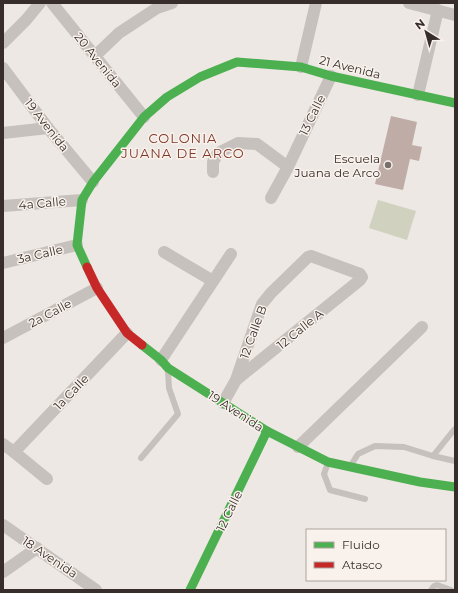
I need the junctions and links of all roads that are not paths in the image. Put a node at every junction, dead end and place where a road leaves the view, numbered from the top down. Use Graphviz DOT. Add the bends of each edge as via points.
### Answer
graph roads {
  1 [pos="40,3"];
  2 [pos="52,3"];
  3 [pos="172,3"];
  4 [pos="316,3"];
  5 [pos="410,3"];
  6 [pos="438,10"];
  7 [pos="455,15"];
  8 [pos="3,43"];
  9 [pos="95,56"];
  10 [pos="301,67"];
  11 [pos="3,68"];
  12 [pos="332,76"];
  13 [pos="418,95"];
  14 [pos="455,103"];
  15 [pos="144,117"];
  16 [pos="48,128"];
  17 [pos="3,133"];
  18 [pos="288,167"];
  19 [pos="213,172"];
  20 [pos="93,182"];
  21 [pos="271,198"];
  22 [pos="82,200"];
  23 [pos="3,206"];
  24 [pos="77,245"];
  25 [pos="164,252"];
  26 [pos="231,254"];
  27 [pos="3,263"];
  28 [pos="362,278"];
  29 [pos="213,281"];
  30 [pos="97,288"];
  31 [pos="422,327"];
  32 [pos="127,333"];
  33 [pos="3,338"];
  34 [pos="164,364"];
  35 [pos="236,380"];
  36 [pos="223,403"];
  37 [pos="455,429"];
  38 [pos="267,431"];
  39 [pos="3,444"];
  40 [pos="298,447"];
  41 [pos="14,452"];
  42 [pos="433,456"];
  43 [pos="140,458"];
  44 [pos="455,461"];
  45 [pos="328,462"];
  46 [pos="350,466"];
  47 [pos="47,479"];
  48 [pos="455,487"];
  49 [pos="365,499"];
  50 [pos="3,525"];
  51 [pos="37,548"];
  52 [pos="3,572"];
  53 [pos="96,590"];
  54 [pos="190,590"];
  55 [pos="431,590"];
  56 [pos="451,590"];
  1 -- 8 [label="street"];
  2 -- 9 [label="street, 20 Avenida"];
  3 -- 9 [label="street" via="157,8 119,33"];
  4 -- 10 [label="street"];
  5 -- 6 [label="street"];
  6 -- 7 [label="street"];
  6 -- 13 [label="street"];
  9 -- 15 [label="street, 20 Avenida"];
  10 -- 12 [label="street, 21 Avenida"];
  10 -- 15 [label="street, 21 Avenida" via="237,62 200,77 167,96"];
  11 -- 16 [label="street, 19 Avenida"];
  12 -- 13 [label="street, 21 Avenida"];
  12 -- 18 [label="street, 13 Calle"];
  13 -- 14 [label="street, 21 Avenida"];
  15 -- 20 [label="street"];
  16 -- 17 [label="street"];
  16 -- 20 [label="street, 19 Avenida"];
  18 -- 19 [label="street" via="257,144 238,143 218,153 213,162"];
  18 -- 21 [label="street, 13 Calle"];
  20 -- 22 [label="street"];
  22 -- 23 [label="street, 4a Calle"];
  22 -- 24 [label="street"];
  24 -- 27 [label="street, 3a Calle"];
  24 -- 30 [label="street, 19 Avenida"];
  25 -- 29 [label="street"];
  26 -- 29 [label="street"];
  28 -- 35 [label="street, 12 Calle A"];
  28 -- 35 [label="street, 12 Calle B" via="360,274 308,257 262,304"];
  29 -- 34 [label="street"];
  30 -- 32 [label="street, 19 Avenida"];
  30 -- 33 [label="street, 2a Calle"];
  31 -- 40 [label="street"];
  32 -- 34 [label="street, 19 Avenida"];
  32 -- 41 [label="street, 1a Calle"];
  34 -- 36 [label="street, 19 Avenida"];
  34 -- 43 [label="lane" via="178,414"];
  35 -- 36 [label="street"];
  36 -- 38 [label="street, 19 Avenida"];
  37 -- 42 [label="lane"];
  38 -- 40 [label="street, 19 Avenida"];
  38 -- 54 [label="street, 12 Calle"];
  39 -- 41 [label="street"];
  40 -- 45 [label="street, 19 Avenida"];
  41 -- 47 [label="street"];
  42 -- 44 [label="lane"];
  42 -- 46 [label="lane" via="404,447 375,446 358,454"];
  45 -- 46 [label="street, 19 Avenida"];
  45 -- 49 [label="lane" via="324,474 330,490"];
  46 -- 48 [label="street, 19 Avenida"];
  50 -- 51 [label="street, 18 Avenida"];
  51 -- 52 [label="street"];
  51 -- 53 [label="street, 18 Avenida"];
  55 -- 56 [label="lane" via="437,585"];
}
